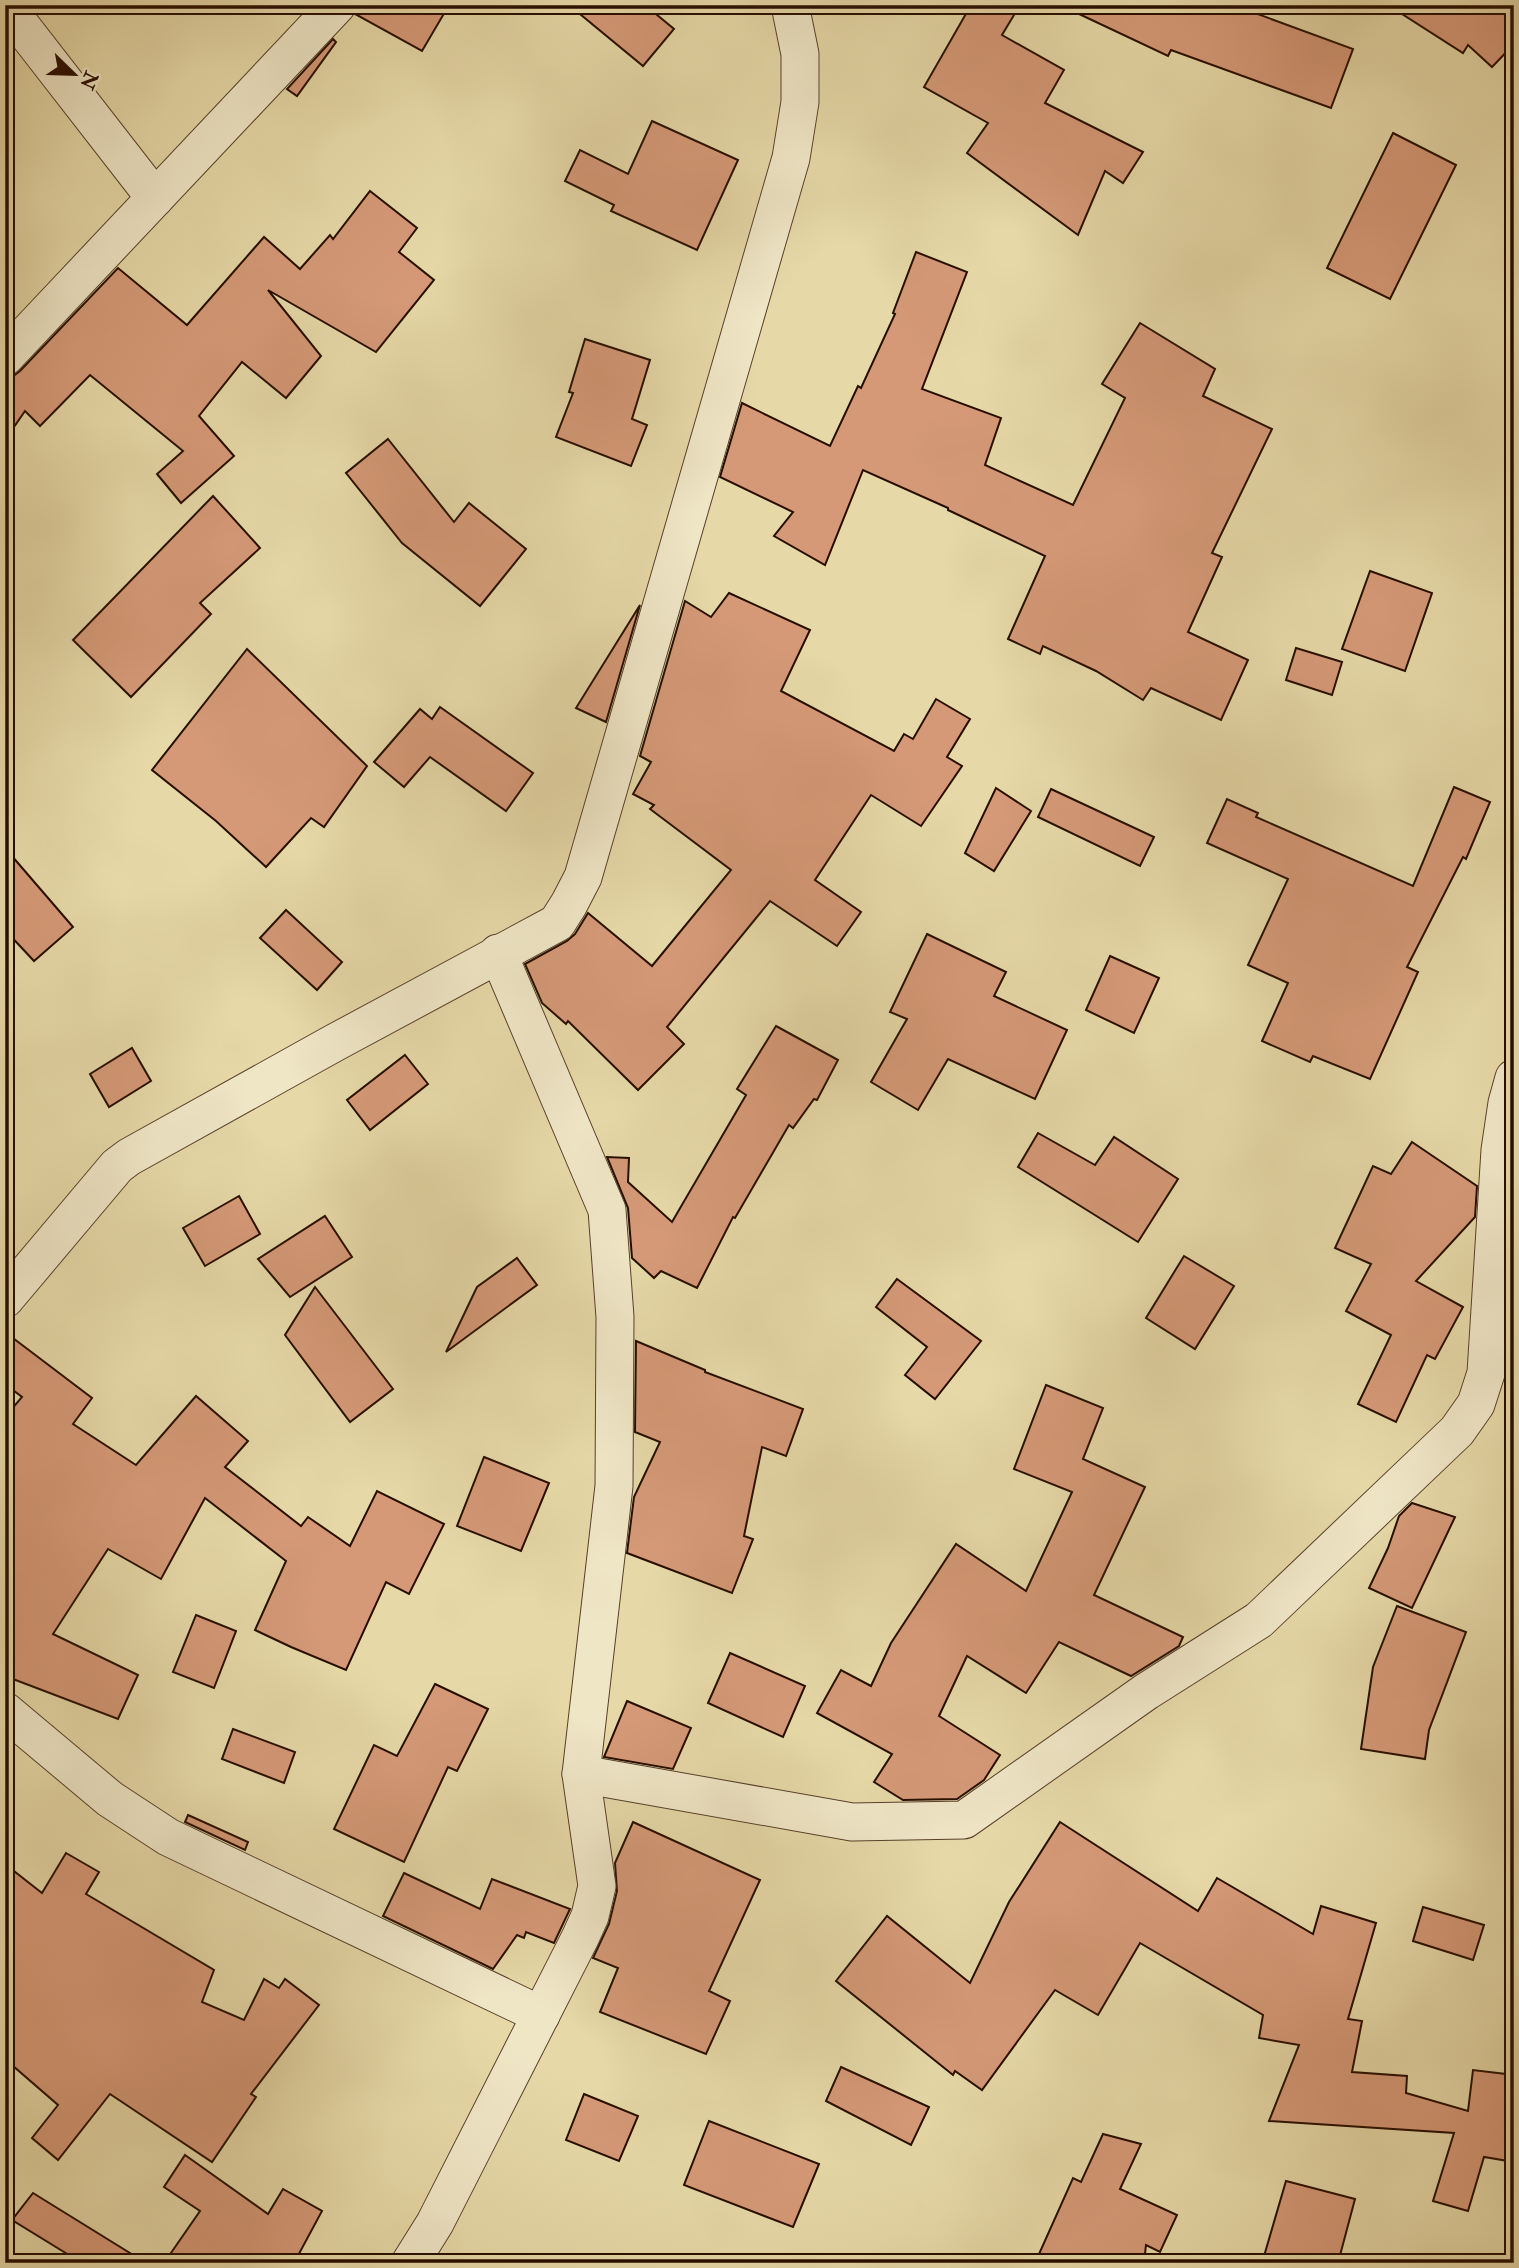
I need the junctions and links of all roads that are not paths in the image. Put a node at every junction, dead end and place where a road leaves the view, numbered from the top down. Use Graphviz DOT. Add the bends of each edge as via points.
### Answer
graph roads {
  1 [pos="5,5"];
  2 [pos="337,5"];
  3 [pos="790,5"];
  4 [pos="155,198"];
  5 [pos="5,357"];
  6 [pos="498,953"];
  7 [pos="1514,1078"];
  8 [pos="5,1299"];
  9 [pos="5,1711"];
  10 [pos="580,1774"];
  11 [pos="541,2015"];
  12 [pos="410,2263"];
  1 -- 4 [label="street"];
  2 -- 4 [label="street"];
  3 -- 6 [label="street" via="800,54 800,102 791,158 583,877 557,923"];
  4 -- 5 [label="street"];
  6 -- 8 [label="street" via="129,1157"];
  6 -- 10 [label="street" via="607,1210 615,1317 614,1486"];
  7 -- 10 [label="street" via="1500,1150 1486,1373 1476,1404 1457,1431 1259,1619 1147,1691 964,1820 852,1822"];
  9 -- 11 [label="street" via="110,1799 168,1837"];
  10 -- 11 [label="street" via="597,1886 590,1916"];
  11 -- 12 [label="street"];
}
